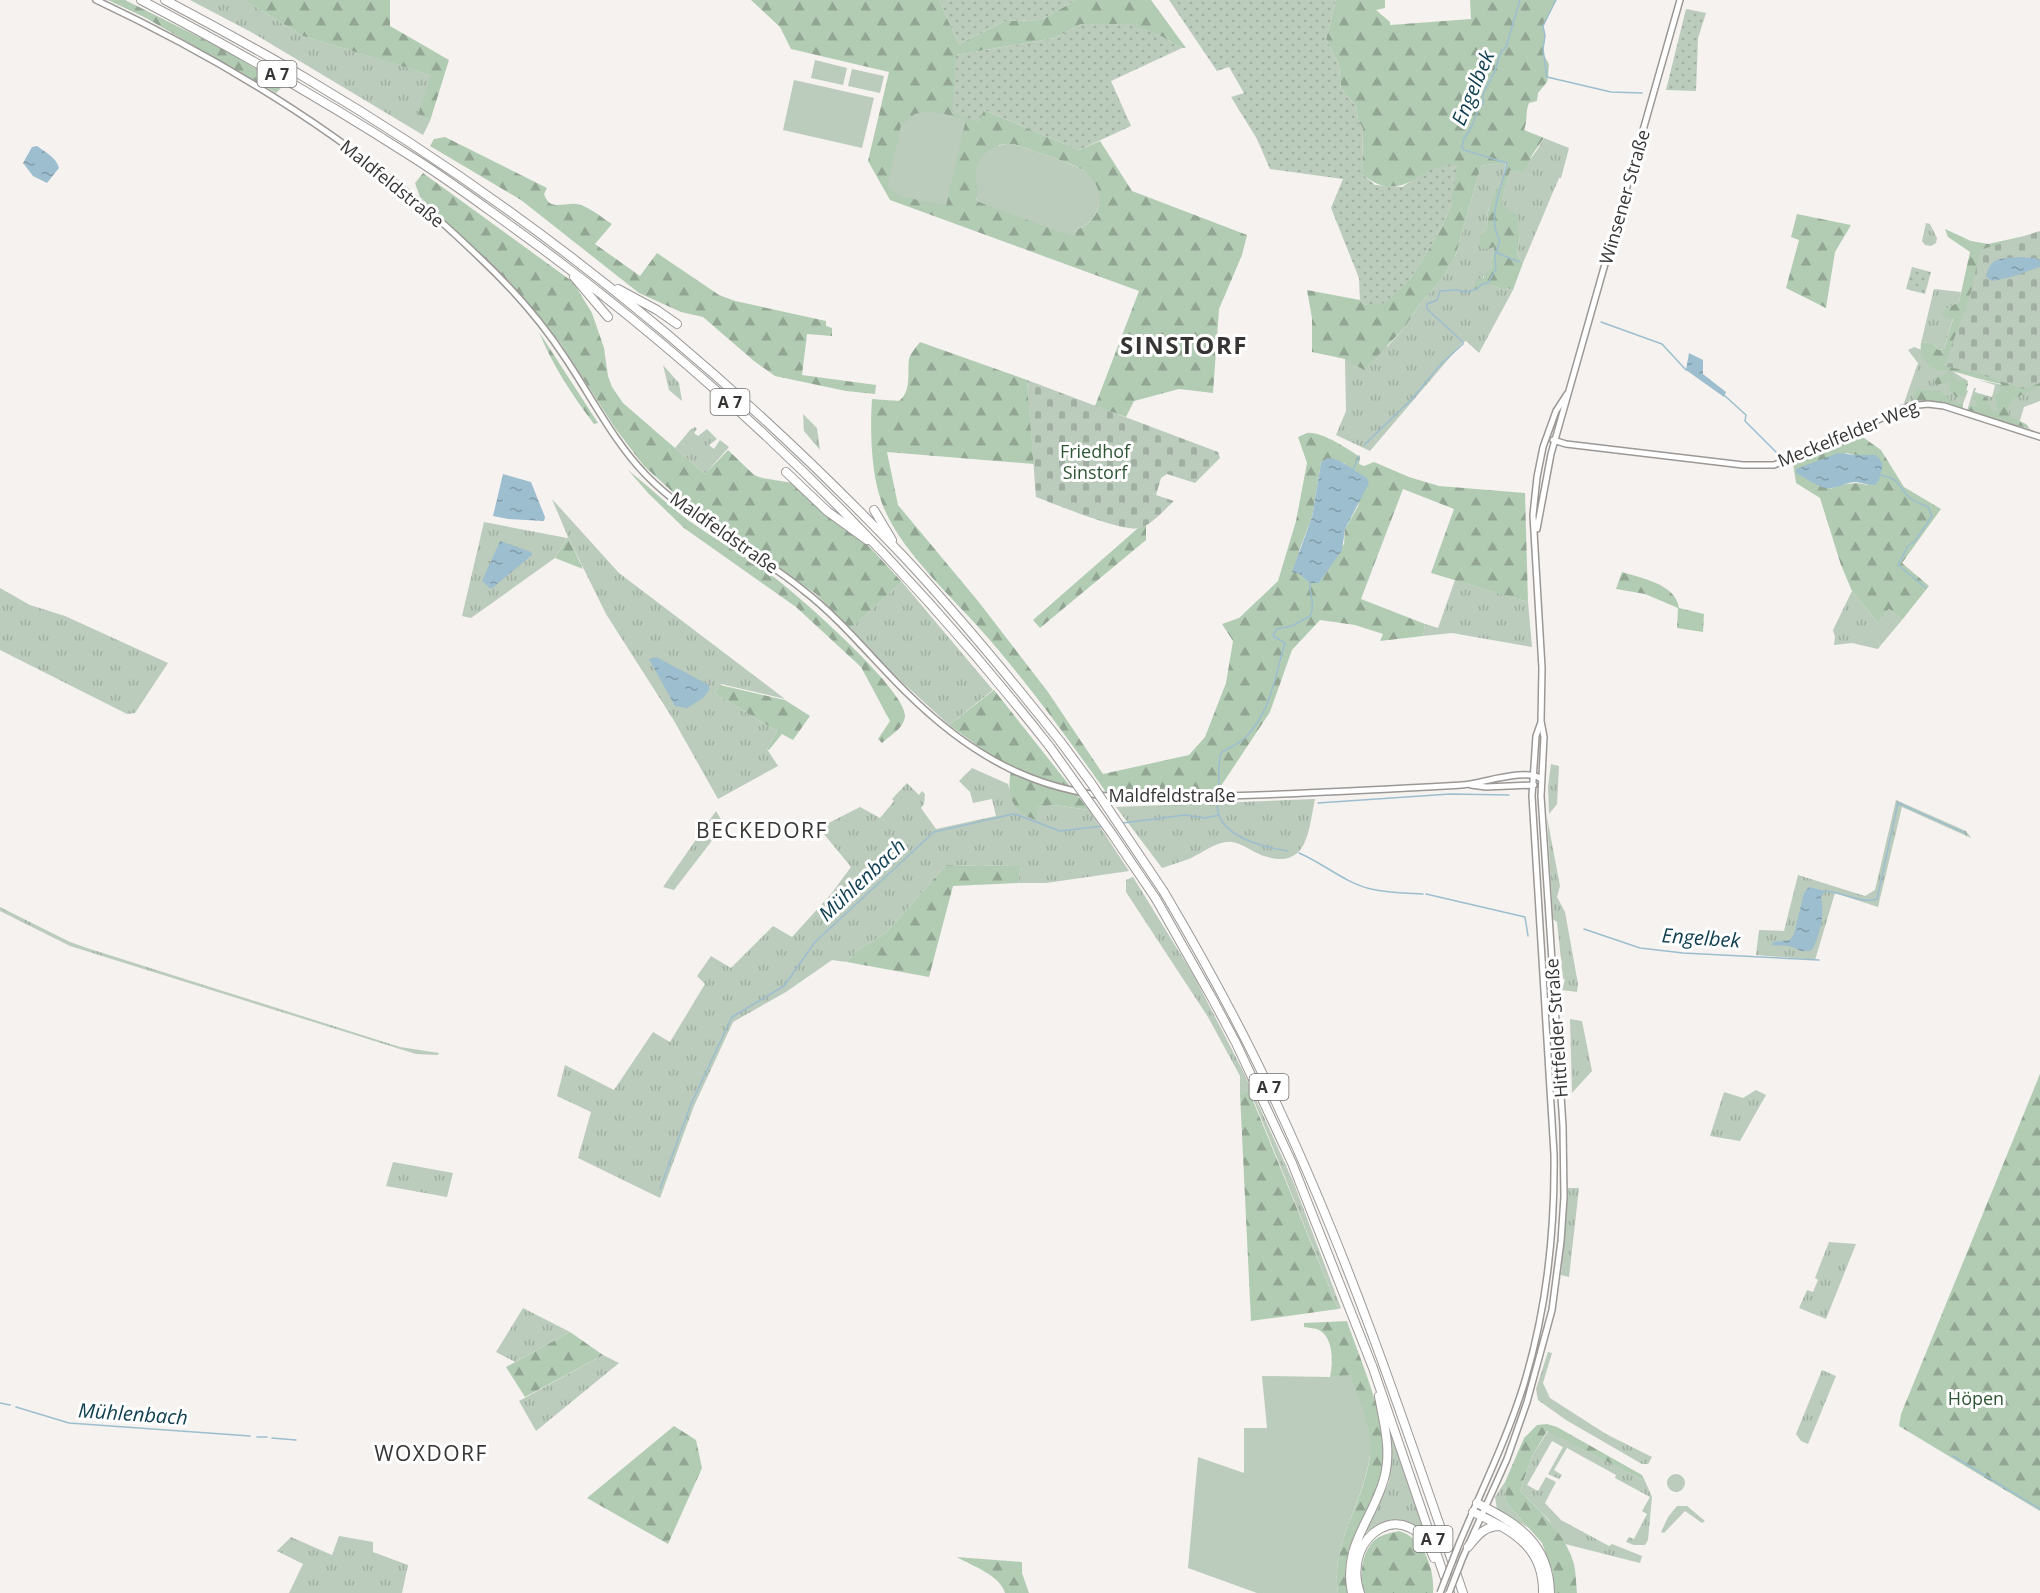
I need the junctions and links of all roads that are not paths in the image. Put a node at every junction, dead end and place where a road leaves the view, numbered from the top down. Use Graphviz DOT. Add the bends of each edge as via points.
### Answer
graph roads {
  1 [pos="96,0"];
  2 [pos="141,0"];
  3 [pos="165,0"];
  4 [pos="1680,0"];
  5 [pos="561,262"];
  6 [pos="596,276"];
  7 [pos="608,317"];
  8 [pos="677,324"];
  9 [pos="1567,394"];
  10 [pos="1546,437"];
  11 [pos="2040,437"];
  12 [pos="1555,440"];
  13 [pos="786,472"];
  14 [pos="874,510"];
  15 [pos="1536,533"];
  16 [pos="887,555"];
  17 [pos="905,559"];
  18 [pos="1541,721"];
  19 [pos="1532,775"];
  20 [pos="1541,779"];
  21 [pos="1467,784"];
  22 [pos="1532,785"];
  23 [pos="1373,1368"];
  24 [pos="1477,1503"];
  25 [pos="1485,1508"];
  26 [pos="1473,1512"];
  27 [pos="1482,1516"];
  28 [pos="1504,1526"];
  29 [pos="1468,1547"];
  30 [pos="1352,1593"];
  31 [pos="1360,1593"];
  32 [pos="1440,1593"];
  33 [pos="1449,1593"];
  34 [pos="1463,1593"];
  35 [pos="1543,1593"];
  36 [pos="1550,1593"];
  1 -- 21 [label="main road, Maldfeldstraße" via="232,72 295,111 405,190 519,298 646,475 687,510 802,589 916,702 959,739 1007,769 1068,790 1113,798"];
  2 -- 5 [label="highway, A 7" via="262,66 410,155"];
  3 -- 6 [label="highway, A 7" via="310,80 414,145"];
  4 -- 9 [label="main road, Winsener Straße"];
  5 -- 7 [label="highway"];
  5 -- 16 [label="highway, A 7" via="720,393"];
  6 -- 8 [label="highway"];
  6 -- 17 [label="highway, A 7" via="756,411"];
  9 -- 10 [label="main road, Winsener Straße"];
  9 -- 12 [label="main road, Winsener Straße"];
  10 -- 12 [label="main road, Meckelfelder Weg"];
  10 -- 15 [label="main road, Winsener Straße" via="1535,492"];
  11 -- 12 [label="main road, Meckelfelder Weg" via="1944,406 1924,404 1906,408 1774,465"];
  12 -- 15 [label="main road, Winsener Straße"];
  13 -- 16 [label="highway" via="827,511"];
  14 -- 17 [label="highway"];
  15 -- 18 [label="main road, Winsener Straße"];
  16 -- 23 [label="highway, A 7, bridge" via="983,663 1050,747 1156,899 1212,998 1269,1112"];
  17 -- 34 [label="highway, A 7, bridge" via="986,650 1091,783 1164,892 1221,992 1302,1159 1370,1328"];
  18 -- 19 [label="main road, Winsener Straße"];
  18 -- 20 [label="main road, Winsener Straße"];
  19 -- 20 [label="main road"];
  19 -- 21 [label="main road, Maldfeldstraße"];
  19 -- 22 [label="main road, Winsener Straße"];
  20 -- 22 [label="main road"];
  20 -- 25 [label="main road, Hittfelder Straße" via="1564,1197 1548,1326 1527,1402"];
  21 -- 22 [label="main road, Maldfeldstraße"];
  22 -- 24 [label="main road, Hittfelder Straße" via="1555,1190 1548,1277 1539,1327 1524,1384"];
  23 -- 30 [label="highway" via="1388,1459 1377,1499 1353,1548"];
  23 -- 33 [label="highway, A 7"];
  24 -- 25 [label="highway"];
  24 -- 26 [label="main road, Hittfelder Straße"];
  25 -- 27 [label="main road, Hittfelder Straße"];
  25 -- 36 [label="highway" via="1531,1539 1547,1567"];
  26 -- 27 [label="highway"];
  26 -- 32 [label="main road, Hittfelder Straße, bridge"];
  27 -- 28 [label="highway"];
  27 -- 29 [label="main road, Hittfelder Straße"];
  28 -- 29 [label="highway" via="1488,1527"];
  28 -- 35 [label="highway" via="1530,1550 1539,1567"];
  29 -- 33 [label="main road, Hittfelder Straße, bridge"];
  31 -- 33 [label="highway" via="1357,1564 1365,1541 1380,1528 1397,1525 1412,1528 1428,1544"];
}
